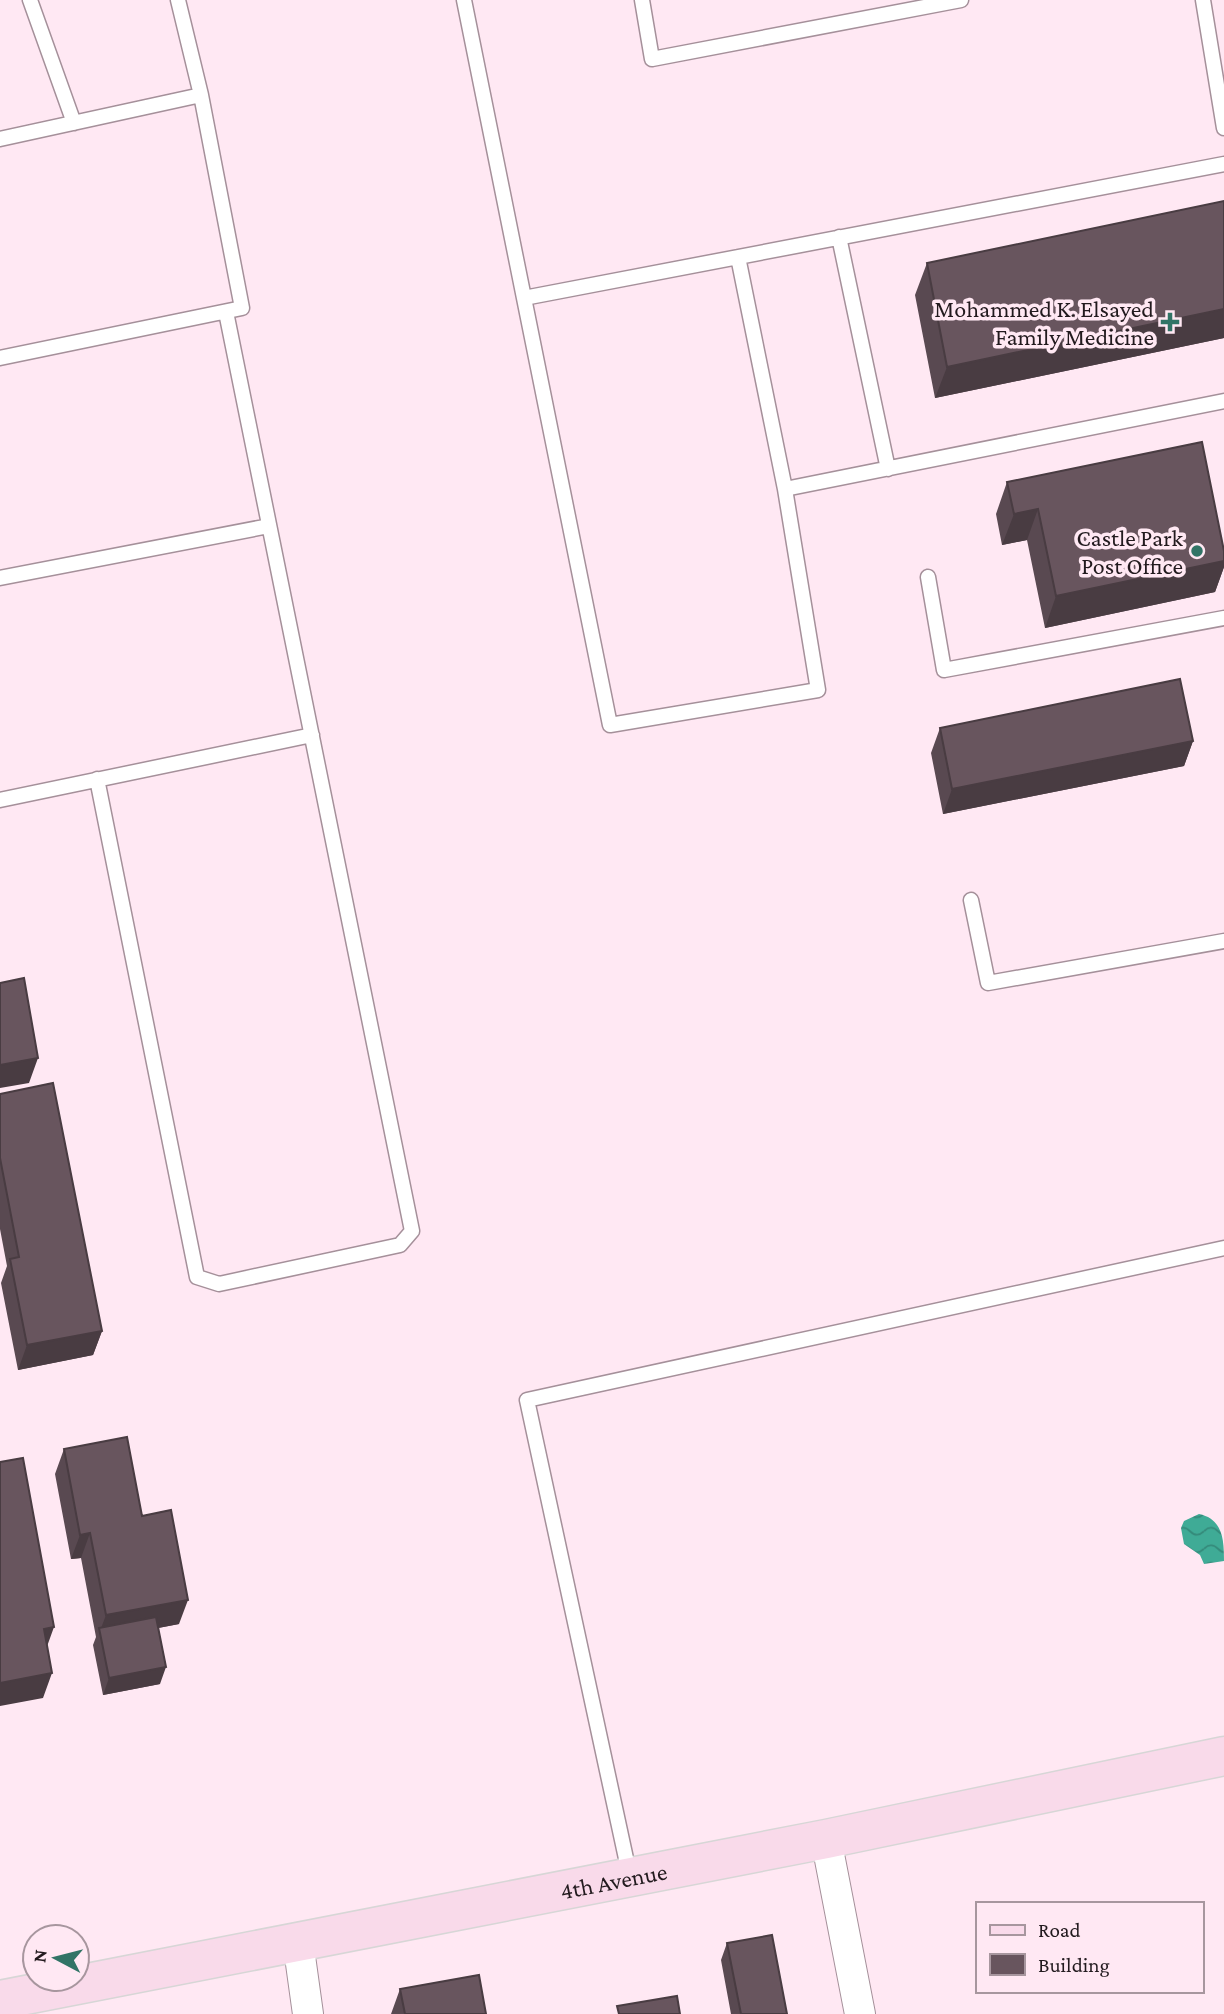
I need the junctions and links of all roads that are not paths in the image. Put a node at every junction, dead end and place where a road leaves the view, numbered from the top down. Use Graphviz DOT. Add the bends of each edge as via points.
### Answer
graph roads {
  1 [pos="30,0"];
  2 [pos="178,0"];
  3 [pos="464,0"];
  4 [pos="642,0"];
  5 [pos="961,0"];
  6 [pos="1203,0"];
  7 [pos="201,95"];
  8 [pos="74,123"];
  9 [pos="1224,128"];
  10 [pos="0,139"];
  11 [pos="1224,164"];
  12 [pos="839,237"];
  13 [pos="738,257"];
  14 [pos="524,298"];
  15 [pos="226,312"];
  16 [pos="0,358"];
  17 [pos="1224,401"];
  18 [pos="888,469"];
  19 [pos="785,489"];
  20 [pos="269,526"];
  21 [pos="928,577"];
  22 [pos="0,578"];
  23 [pos="1224,618"];
  24 [pos="313,735"];
  25 [pos="97,779"];
  26 [pos="0,800"];
  27 [pos="971,900"];
  28 [pos="1224,941"];
  29 [pos="1224,1248"];
  30 [pos="1224,1756"];
  31 [pos="826,1839"];
  32 [pos="630,1878"];
  33 [pos="298,1942"];
  34 [pos="0,2000"];
  35 [pos="308,2014"];
  36 [pos="860,2014"];
  1 -- 8 [label="lane"];
  2 -- 7 [label="lane"];
  3 -- 14 [label="lane"];
  4 -- 5 [label="lane" via="652,58"];
  6 -- 9 [label="lane"];
  7 -- 8 [label="lane"];
  7 -- 15 [label="lane" via="243,308"];
  8 -- 10 [label="lane"];
  11 -- 12 [label="lane"];
  12 -- 13 [label="lane"];
  12 -- 18 [label="lane"];
  13 -- 14 [label="lane"];
  13 -- 19 [label="lane"];
  14 -- 19 [label="lane" via="610,725 818,690"];
  15 -- 16 [label="lane"];
  15 -- 20 [label="lane"];
  17 -- 18 [label="lane"];
  18 -- 19 [label="lane"];
  20 -- 22 [label="lane"];
  20 -- 24 [label="lane"];
  21 -- 23 [label="lane" via="944,670"];
  24 -- 25 [label="lane"];
  24 -- 25 [label="lane" via="412,1231 400,1245 219,1284 197,1277"];
  25 -- 26 [label="lane"];
  27 -- 28 [label="lane" via="988,983"];
  29 -- 32 [label="lane" via="527,1400"];
  30 -- 31 [label="main road, 4th Avenue"];
  31 -- 32 [label="main road, 4th Avenue"];
  31 -- 36 [label="street"];
  32 -- 33 [label="main road, 4th Avenue"];
  33 -- 34 [label="main road, 4th Avenue"];
  33 -- 35 [label="street"];
}
